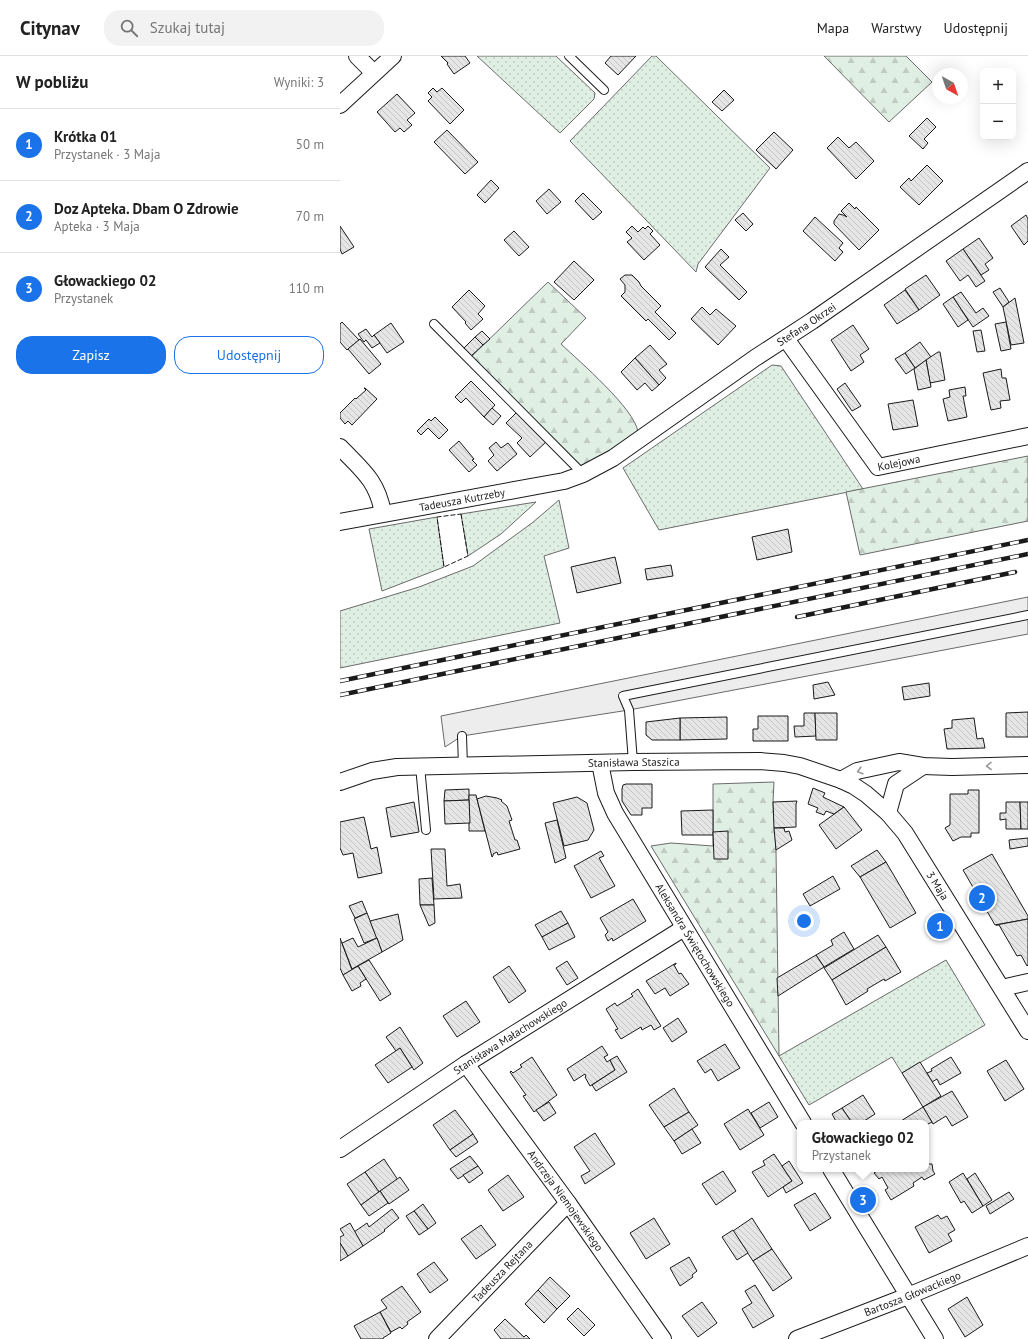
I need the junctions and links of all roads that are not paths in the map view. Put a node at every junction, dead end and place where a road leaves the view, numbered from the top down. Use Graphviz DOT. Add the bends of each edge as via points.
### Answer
graph roads {
  1 [pos="357,56"];
  2 [pos="393,56"];
  3 [pos="569,56"];
  4 [pos="374,73"];
  5 [pos="604,90"];
  6 [pos="340,105"];
  7 [pos="1028,171"];
  8 [pos="434,324"];
  9 [pos="786,339"];
  10 [pos="1028,436"];
  11 [pos="340,447"];
  12 [pos="584,474"];
  13 [pos="383,513"];
  14 [pos="340,522"];
  15 [pos="1028,615"];
  16 [pos="462,736"];
  17 [pos="633,762"];
  18 [pos="600,763"];
  19 [pos="1028,765"];
  20 [pos="420,766"];
  21 [pos="463,766"];
  22 [pos="923,766"];
  23 [pos="841,780"];
  24 [pos="340,782"];
  25 [pos="888,813"];
  26 [pos="426,830"];
  27 [pos="684,928"];
  28 [pos="1028,982"];
  29 [pos="1002,988"];
  30 [pos="1028,1031"];
  31 [pos="466,1064"];
  32 [pos="801,1120"];
  33 [pos="340,1149"];
  34 [pos="833,1172"];
  35 [pos="568,1203"];
  36 [pos="1028,1246"];
  37 [pos="908,1296"];
  38 [pos="436,1339"];
  39 [pos="663,1339"];
  40 [pos="797,1339"];
  41 [pos="935,1339"];
  1 -- 4 [label="street"];
  2 -- 4 [label="street"];
  3 -- 5 [label="lane"];
  4 -- 6 [label="street"];
  7 -- 9 [label="street, Stefana Okrzei"];
  8 -- 12 [label="lane"];
  9 -- 10 [label="street, Kolejowa" via="878,467"];
  9 -- 12 [label="street, Stefana Okrzei" via="613,458"];
  11 -- 13 [label="street" via="370,478 379,495"];
  12 -- 13 [label="street, Tadeusza Kutrzeby" via="564,481"];
  13 -- 14 [label="street, Tadeusza Kutrzeby"];
  15 -- 17 [label="lane" via="623,696 629,710"];
  16 -- 21 [label="lane"];
  17 -- 18 [label="street, Stanisława Staszica"];
  17 -- 23 [label="street, Stanisława Staszica" via="760,761 800,766"];
  18 -- 21 [label="street, Stanisława Staszica"];
  18 -- 27 [label="street, Aleksandra Świętochowskiego" via="606,793 615,813"];
  19 -- 22 [label="street, one-way"];
  20 -- 21 [label="street, Stanisława Staszica"];
  20 -- 24 [label="street, Stanisława Staszica" via="372,771"];
  20 -- 26 [label="lane"];
  22 -- 23 [label="street, one-way" via="899,762 858,771"];
  22 -- 25 [label="street" via="896,784"];
  23 -- 25 [label="street, 3 Maja" via="866,794"];
  25 -- 29 [label="street, 3 Maja" via="905,833"];
  27 -- 31 [label="street, Stanisława Małachowskiego"];
  27 -- 32 [label="street, Aleksandra Świętochowskiego"];
  28 -- 29 [label="street"];
  29 -- 30 [label="street, 3 Maja"];
  31 -- 33 [label="street, Stanisława Małachowskiego"];
  31 -- 35 [label="street, Andrzeja Niemojewskiego"];
  34 -- 37 [label="street"];
  35 -- 38 [label="street, Tadeusza Rejtana"];
  35 -- 39 [label="street, Andrzeja Niemojewskiego"];
  36 -- 37 [label="street, Bartosza Głowackiego"];
  37 -- 40 [label="street, Bartosza Głowackiego"];
  37 -- 41 [label="street"];
}
